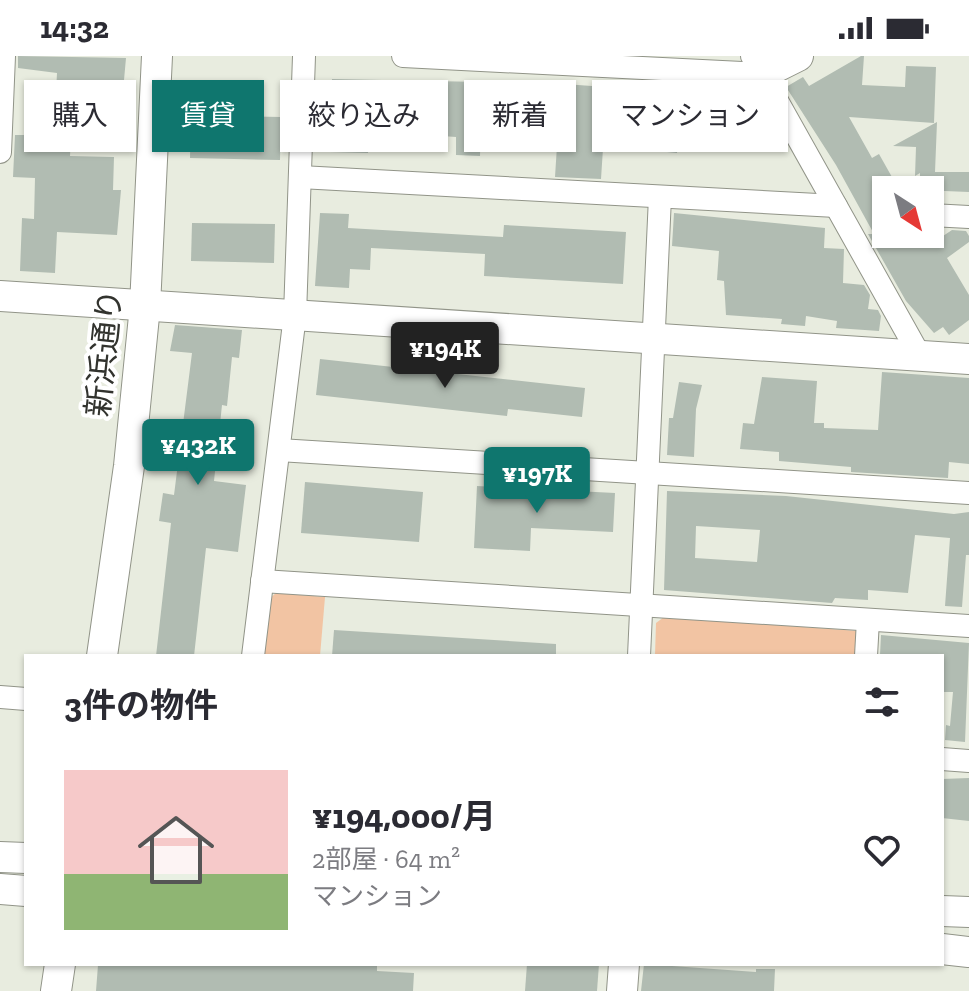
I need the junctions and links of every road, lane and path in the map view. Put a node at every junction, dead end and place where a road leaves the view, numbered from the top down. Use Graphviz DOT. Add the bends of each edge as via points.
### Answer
graph roads {
  1 [pos="4,56"];
  2 [pos="157,56"];
  3 [pos="304,56"];
  4 [pos="403,56"];
  5 [pos="798,56"];
  6 [pos="757,65"];
  7 [pos="0,152"];
  8 [pos="300,177"];
  9 [pos="660,197"];
  10 [pos="836,206"];
  11 [pos="944,216"];
  12 [pos="969,217"];
  13 [pos="0,296"];
  14 [pos="145,306"];
  15 [pos="295,315"];
  16 [pos="654,339"];
  17 [pos="920,356"];
  18 [pos="969,359"];
  19 [pos="279,450"];
  20 [pos="648,472"];
  21 [pos="969,493"];
  22 [pos="262,581"];
  23 [pos="641,606"];
  24 [pos="868,620"];
  25 [pos="969,626"];
  26 [pos="102,654"];
  27 [pos="253,654"];
  28 [pos="639,654"];
  29 [pos="866,654"];
  30 [pos="0,697"];
  31 [pos="24,699"];
  32 [pos="944,759"];
  33 [pos="969,761"];
  34 [pos="0,857"];
  35 [pos="24,858"];
  36 [pos="0,889"];
  37 [pos="24,891"];
  38 [pos="944,911"];
  39 [pos="969,912"];
  40 [pos="944,949"];
  41 [pos="969,952"];
  42 [pos="60,966"];
  43 [pos="624,966"];
  44 [pos="56,991"];
  45 [pos="622,991"];
  1 -- 7 [label="street"];
  2 -- 14 [label="street, 新浜通り"];
  3 -- 8 [label="street"];
  4 -- 6 [label="street"];
  5 -- 6 [label="street"];
  6 -- 10 [label="street"];
  8 -- 9 [label="street"];
  8 -- 15 [label="street"];
  9 -- 10 [label="street"];
  9 -- 16 [label="street"];
  10 -- 17 [label="street"];
  11 -- 12 [label="street"];
  13 -- 14 [label="street"];
  14 -- 15 [label="street"];
  14 -- 26 [label="street, 新浜通り"];
  15 -- 16 [label="street"];
  15 -- 19 [label="street"];
  16 -- 17 [label="street"];
  16 -- 20 [label="street"];
  17 -- 18 [label="street"];
  19 -- 20 [label="street"];
  19 -- 22 [label="street"];
  20 -- 21 [label="street"];
  20 -- 23 [label="street"];
  22 -- 23 [label="street"];
  22 -- 27 [label="street"];
  23 -- 24 [label="street"];
  23 -- 28 [label="street"];
  24 -- 25 [label="street"];
  24 -- 29 [label="street"];
  30 -- 31 [label="street"];
  32 -- 33 [label="street"];
  34 -- 35 [label="street"];
  36 -- 37 [label="street"];
  38 -- 39 [label="street"];
  40 -- 41 [label="street"];
  42 -- 44 [label="street"];
  43 -- 45 [label="street"];
}
